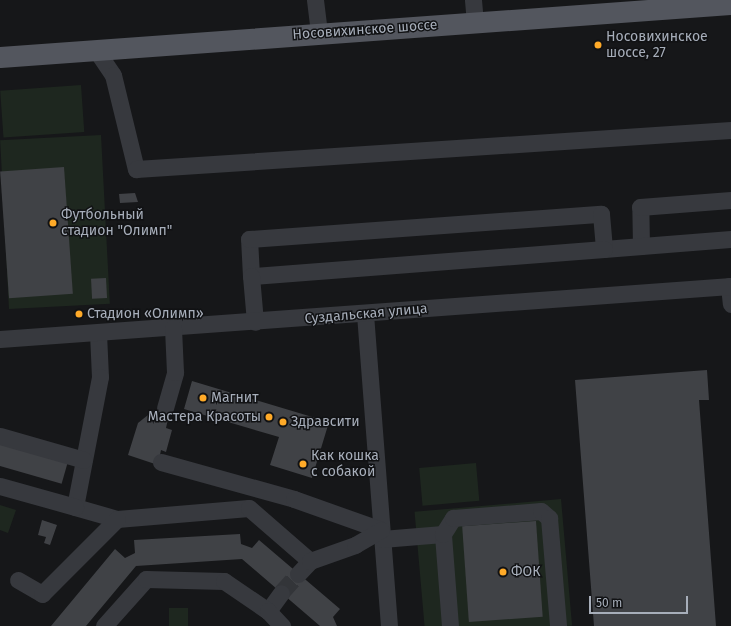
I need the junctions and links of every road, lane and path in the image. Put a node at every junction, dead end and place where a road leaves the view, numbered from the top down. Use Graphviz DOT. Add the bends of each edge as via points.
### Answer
graph roads {
  1 [pos="315,0"];
  2 [pos="473,0"];
  3 [pos="731,4"];
  4 [pos="475,22"];
  5 [pos="319,34"];
  6 [pos="96,50"];
  7 [pos="0,57"];
  8 [pos="731,130"];
  9 [pos="731,200"];
  10 [pos="731,239"];
  11 [pos="641,246"];
  12 [pos="604,249"];
  13 [pos="251,276"];
  14 [pos="730,286"];
  15 [pos="731,304"];
  16 [pos="365,314"];
  17 [pos="255,322"];
  18 [pos="173,328"];
  19 [pos="98,332"];
  20 [pos="0,339"];
  21 [pos="165,408"];
  22 [pos="0,436"];
  23 [pos="84,460"];
  24 [pos="161,462"];
  25 [pos="0,486"];
  26 [pos="75,506"];
  27 [pos="117,519"];
  28 [pos="443,534"];
  29 [pos="382,535"];
  30 [pos="310,562"];
  31 [pos="298,574"];
  32 [pos="18,580"];
  33 [pos="281,593"];
  34 [pos="268,611"];
  35 [pos="104,626"];
  36 [pos="282,626"];
  37 [pos="389,626"];
  38 [pos="443,626"];
  39 [pos="450,626"];
  40 [pos="558,626"];
  1 -- 5 [label="street"];
  2 -- 4 [label="street"];
  3 -- 4 [label="main road, Носовихинское шоссе"];
  4 -- 5 [label="main road, Носовихинское шоссе"];
  5 -- 6 [label="main road, Носовихинское шоссе"];
  6 -- 7 [label="main road, Носовихинское шоссе"];
  6 -- 8 [label="street" via="113,75 124,111 126,140 136,169"];
  9 -- 11 [label="street" via="640,207"];
  10 -- 11 [label="street"];
  11 -- 12 [label="street"];
  12 -- 13 [label="street"];
  12 -- 13 [label="street" via="601,214 249,239"];
  13 -- 17 [label="street"];
  14 -- 15 [label="street"];
  14 -- 16 [label="street, Суздальская улица"];
  16 -- 17 [label="street, Суздальская улица"];
  16 -- 29 [label="street"];
  17 -- 18 [label="street, Суздальская улица"];
  18 -- 19 [label="street, Суздальская улица"];
  18 -- 21 [label="street" via="176,372"];
  19 -- 20 [label="street, Суздальская улица"];
  19 -- 23 [label="street" via="100,377"];
  22 -- 23 [label="street"];
  23 -- 26 [label="street"];
  24 -- 29 [label="street" via="294,499"];
  25 -- 26 [label="street"];
  26 -- 27 [label="street"];
  27 -- 30 [label="street" via="249,508"];
  27 -- 32 [label="street" via="42,594"];
  28 -- 29 [label="street"];
  28 -- 39 [label="street"];
  28 -- 40 [label="street" via="453,518 541,511 549,518"];
  29 -- 30 [label="street"];
  29 -- 37 [label="street"];
  30 -- 31 [label="street"];
  33 -- 34 [label="street"];
  34 -- 35 [label="street" via="224,581 146,578"];
  34 -- 36 [label="street"];
  38 -- 39 [label="street"];
}
